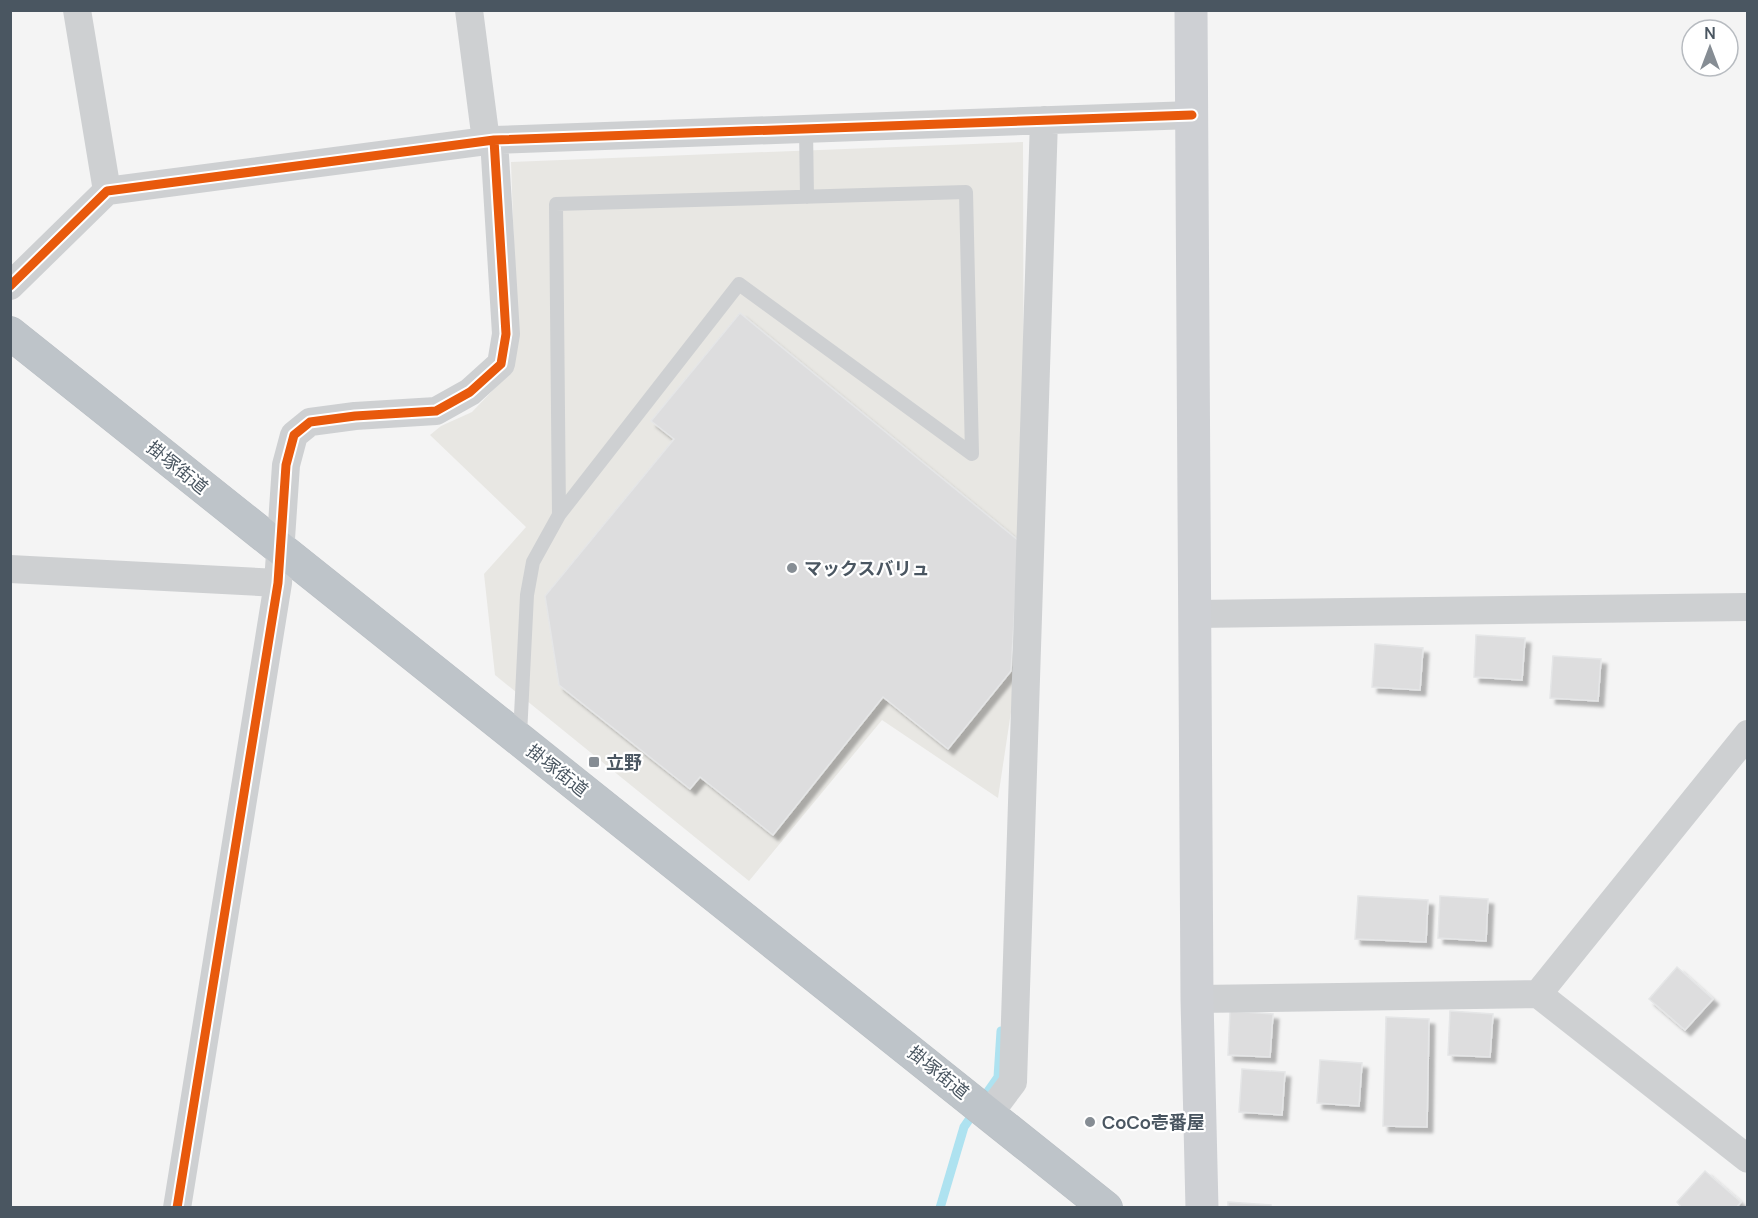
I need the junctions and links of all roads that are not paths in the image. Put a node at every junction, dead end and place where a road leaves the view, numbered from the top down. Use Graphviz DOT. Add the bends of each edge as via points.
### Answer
graph roads {
  1 [pos="77,10"];
  2 [pos="469,10"];
  3 [pos="1191,10"];
  4 [pos="1192,115"];
  5 [pos="1044,120"];
  6 [pos="806,129"];
  7 [pos="490,141"];
  8 [pos="107,191"];
  9 [pos="807,197"];
  10 [pos="10,286"];
  11 [pos="10,333"];
  12 [pos="559,515"];
  13 [pos="280,549"];
  14 [pos="10,569"];
  15 [pos="278,583"];
  16 [pos="1748,607"];
  17 [pos="1196,614"];
  18 [pos="1748,734"];
  19 [pos="520,740"];
  20 [pos="1538,994"];
  21 [pos="1197,999"];
  22 [pos="983,1108"];
  23 [pos="1748,1159"];
  24 [pos="177,1208"];
  25 [pos="1106,1208"];
  26 [pos="1202,1208"];
  1 -- 8 [label="street"];
  2 -- 7 [label="street"];
  3 -- 4 [label="street"];
  4 -- 5 [label="street"];
  4 -- 17 [label="street"];
  5 -- 6 [label="street"];
  5 -- 22 [label="street" via="1013,1082"];
  6 -- 7 [label="street"];
  6 -- 9 [label="lane"];
  7 -- 8 [label="street"];
  7 -- 13 [label="street" via="506,334 501,364 470,392 436,411 310,422 294,435 286,465"];
  8 -- 10 [label="street"];
  9 -- 12 [label="lane" via="556,204"];
  9 -- 12 [label="lane" via="966,192 972,454 739,284"];
  11 -- 13 [label="highway, 掛塚街道"];
  12 -- 19 [label="lane" via="534,562 527,595"];
  13 -- 15 [label="street"];
  13 -- 19 [label="highway, 掛塚街道"];
  14 -- 15 [label="street"];
  15 -- 24 [label="street"];
  16 -- 17 [label="street"];
  17 -- 21 [label="street"];
  18 -- 20 [label="street"];
  19 -- 22 [label="highway, 掛塚街道"];
  20 -- 21 [label="street"];
  20 -- 23 [label="street"];
  21 -- 26 [label="street"];
  22 -- 25 [label="highway, 掛塚街道"];
}
